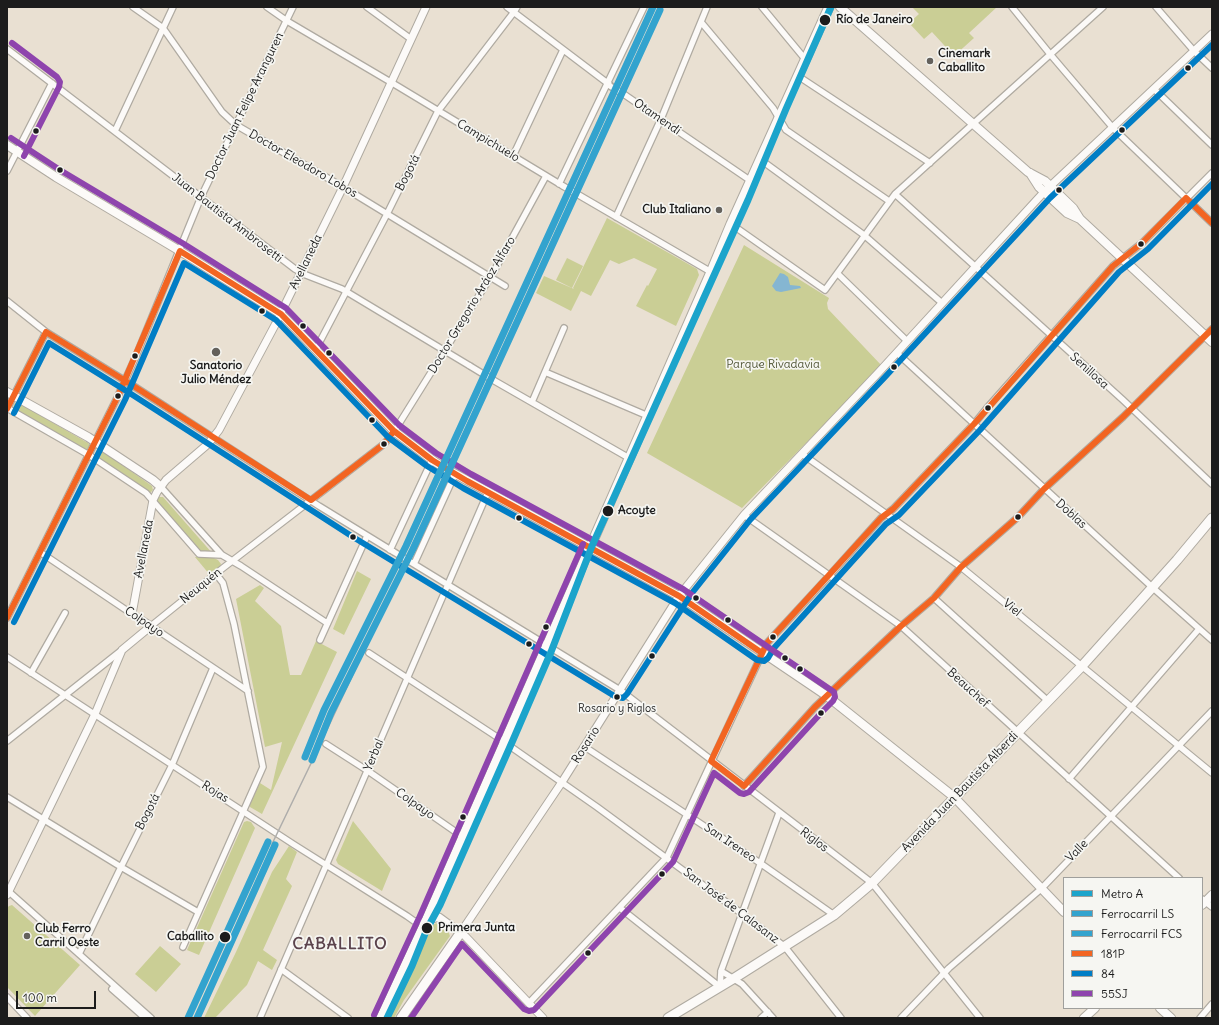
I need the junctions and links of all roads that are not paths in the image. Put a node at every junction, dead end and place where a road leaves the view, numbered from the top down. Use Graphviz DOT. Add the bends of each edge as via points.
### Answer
graph roads {
  1 [pos="133,7"];
  2 [pos="173,7"];
  3 [pos="267,7"];
  4 [pos="293,7"];
  5 [pos="367,7"];
  6 [pos="426,7"];
  7 [pos="507,7"];
  8 [pos="644,7"];
  9 [pos="707,7"];
  10 [pos="762,7"];
  11 [pos="830,7"];
  12 [pos="1012,7"];
  13 [pos="1103,7"];
  14 [pos="1156,7"];
  15 [pos="843,8"];
  16 [pos="515,9"];
  17 [pos="287,21"];
  18 [pos="701,22"];
  19 [pos="163,28"];
  20 [pos="1212,34"];
  21 [pos="411,39"];
  22 [pos="7,49"];
  23 [pos="562,50"];
  24 [pos="1194,51"];
  25 [pos="1050,54"];
  26 [pos="805,60"];
  27 [pos="1212,68"];
  28 [pos="798,76"];
  29 [pos="391,82"];
  30 [pos="52,83"];
  31 [pos="609,85"];
  32 [pos="1154,89"];
  33 [pos="438,111"];
  34 [pos="660,119"];
  35 [pos="779,120"];
  36 [pos="974,124"];
  37 [pos="236,125"];
  38 [pos="1113,128"];
  39 [pos="115,131"];
  40 [pos="7,145"];
  41 [pos="1212,145"];
  42 [pos="17,152"];
  43 [pos="513,156"];
  44 [pos="761,160"];
  45 [pos="930,163"];
  46 [pos="7,171"];
  47 [pos="1212,173"];
  48 [pos="546,176"];
  49 [pos="751,181"];
  50 [pos="561,185"];
  51 [pos="343,187"];
  52 [pos="1047,189"];
  53 [pos="894,194"];
  54 [pos="201,197"];
  55 [pos="1186,198"];
  56 [pos="889,201"];
  57 [pos="387,214"];
  58 [pos="616,217"];
  59 [pos="1212,223"];
  60 [pos="731,224"];
  61 [pos="864,235"];
  62 [pos="180,251"];
  63 [pos="1122,258"];
  64 [pos="975,267"];
  65 [pos="711,272"];
  66 [pos="300,273"];
  67 [pos="838,274"];
  68 [pos="490,278"];
  69 [pos="505,286"];
  70 [pos="347,292"];
  71 [pos="7,300"];
  72 [pos="942,303"];
  73 [pos="280,314"];
  74 [pos="564,328"];
  75 [pos="1212,328"];
  76 [pos="46,332"];
  77 [pos="1205,335"];
  78 [pos="1050,336"];
  79 [pos="907,341"];
  80 [pos="1212,342"];
  81 [pos="316,349"];
  82 [pos="444,351"];
  83 [pos="897,353"];
  84 [pos="545,372"];
  85 [pos="125,380"];
  86 [pos="11,394"];
  87 [pos="532,402"];
  88 [pos="7,408"];
  89 [pos="1132,409"];
  90 [pos="648,416"];
  91 [pos="974,424"];
  92 [pos="394,431"];
  93 [pos="213,438"];
  94 [pos="95,442"];
  95 [pos="802,454"];
  96 [pos="89,455"];
  97 [pos="630,458"];
  98 [pos="433,461"];
  99 [pos="453,472"];
  100 [pos="1212,484"];
  101 [pos="161,487"];
  102 [pos="1044,489"];
  103 [pos="488,492"];
  104 [pos="153,500"];
  105 [pos="311,500"];
  106 [pos="887,514"];
  107 [pos="744,515"];
  108 [pos="1212,518"];
  109 [pos="367,536"];
  110 [pos="590,548"];
  111 [pos="392,551"];
  112 [pos="40,552"];
  113 [pos="222,555"];
  114 [pos="233,561"];
  115 [pos="411,563"];
  116 [pos="962,567"];
  117 [pos="216,574"];
  118 [pos="830,576"];
  119 [pos="447,585"];
  120 [pos="1152,588"];
  121 [pos="679,596"];
  122 [pos="934,598"];
  123 [pos="65,613"];
  124 [pos="132,614"];
  125 [pos="7,618"];
  126 [pos="327,623"];
  127 [pos="151,626"];
  128 [pos="901,626"];
  129 [pos="1199,629"];
  130 [pos="320,640"];
  131 [pos="1212,640"];
  132 [pos="547,645"];
  133 [pos="122,650"];
  134 [pos="369,653"];
  135 [pos="762,653"];
  136 [pos="7,657"];
  137 [pos="1082,666"];
  138 [pos="213,668"];
  139 [pos="31,673"];
  140 [pos="407,678"];
  141 [pos="248,690"];
  142 [pos="620,690"];
  143 [pos="66,695"];
  144 [pos="826,696"];
  145 [pos="1048,701"];
  146 [pos="1132,707"];
  147 [pos="1212,711"];
  148 [pos="95,714"];
  149 [pos="1017,733"];
  150 [pos="7,741"];
  151 [pos="505,743"];
  152 [pos="326,744"];
  153 [pos="1178,746"];
  154 [pos="585,747"];
  155 [pos="711,762"];
  156 [pos="172,765"];
  157 [pos="368,771"];
  158 [pos="1212,773"];
  159 [pos="1069,779"];
  160 [pos="562,782"];
  161 [pos="744,786"];
  162 [pos="7,797"];
  163 [pos="954,797"];
  164 [pos="243,810"];
  165 [pos="779,813"];
  166 [pos="687,815"];
  167 [pos="1110,817"];
  168 [pos="44,819"];
  169 [pos="463,837"];
  170 [pos="667,858"];
  171 [pos="760,863"];
  172 [pos="326,865"];
  173 [pos="121,867"];
  174 [pos="1178,877"];
  175 [pos="872,883"];
  176 [pos="1041,889"];
  177 [pos="8,892"];
  178 [pos="1212,895"];
  179 [pos="1203,902"];
  180 [pos="620,908"];
  181 [pos="1212,908"];
  182 [pos="1063,911"];
  183 [pos="198,912"];
  184 [pos="741,913"];
  185 [pos="834,915"];
  186 [pos="426,921"];
  187 [pos="461,932"];
  188 [pos="183,947"];
  189 [pos="785,947"];
  190 [pos="80,954"];
  191 [pos="282,969"];
  192 [pos="720,972"];
  193 [pos="944,974"];
  194 [pos="734,979"];
  195 [pos="720,987"];
  196 [pos="7,997"];
  197 [pos="529,1003"];
  198 [pos="1212,1004"];
  199 [pos="1094,1009"];
  200 [pos="1161,1009"];
  201 [pos="768,1012"];
  202 [pos="679,1015"];
  203 [pos="27,1018"];
  204 [pos="145,1018"];
  205 [pos="151,1018"];
  206 [pos="156,1018"];
  207 [pos="260,1018"];
  208 [pos="348,1018"];
  209 [pos="381,1018"];
  210 [pos="400,1018"];
  211 [pos="543,1018"];
  212 [pos="668,1018"];
  213 [pos="761,1018"];
  214 [pos="773,1018"];
  215 [pos="841,1018"];
  216 [pos="901,1018"];
  217 [pos="980,1018"];
  218 [pos="1084,1018"];
  219 [pos="1171,1018"];
  220 [pos="1200,1018"];
  1 -- 19 [label="street, Doctor Eleodoro Lobos"];
  2 -- 19 [label="street"];
  3 -- 17 [label="street, Campichuelo"];
  4 -- 17 [label="street, Doctor Juan Felipe Aranguren"];
  5 -- 21 [label="street"];
  6 -- 21 [label="street, Avellaneda"];
  7 -- 16 [label="street, Otamendi"];
  8 -- 31 [label="street"];
  9 -- 18 [label="street"];
  10 -- 26 [label="street"];
  11 -- 26 [label="main road"];
  12 -- 25 [label="street"];
  13 -- 25 [label="street"];
  14 -- 24 [label="street"];
  15 -- 36 [label="main road"];
  16 -- 23 [label="street, Otamendi"];
  16 -- 33 [label="street, Bogotá"];
  17 -- 29 [label="street, Campichuelo"];
  17 -- 37 [label="street, Doctor Juan Felipe Aranguren"];
  18 -- 34 [label="street"];
  18 -- 35 [label="street" via="773,108"];
  19 -- 37 [label="street, Doctor Eleodoro Lobos" via="222,112"];
  19 -- 39 [label="street"];
  20 -- 24 [label="street, Rosario"];
  21 -- 29 [label="street, Avellaneda"];
  22 -- 30 [label="street, Juan Bautista Ambrosetti"];
  23 -- 31 [label="street, Otamendi"];
  23 -- 43 [label="street"];
  24 -- 27 [label="street"];
  24 -- 32 [label="street, Rosario"];
  25 -- 36 [label="street"];
  25 -- 38 [label="street"];
  26 -- 28 [label="main road"];
  28 -- 35 [label="main road"];
  28 -- 45 [label="street"];
  29 -- 33 [label="street, Campichuelo"];
  29 -- 51 [label="street, Avellaneda"];
  30 -- 39 [label="street, Juan Bautista Ambrosetti"];
  30 -- 42 [label="street"];
  31 -- 34 [label="street, Otamendi, bridge"];
  31 -- 50 [label="street"];
  32 -- 38 [label="street, Rosario"];
  32 -- 41 [label="street"];
  33 -- 43 [label="street, Campichuelo"];
  33 -- 57 [label="street, Bogotá"];
  34 -- 49 [label="street, Otamendi"];
  34 -- 58 [label="street"];
  35 -- 44 [label="main road"];
  35 -- 56 [label="street" via="786,130"];
  36 -- 45 [label="street"];
  36 -- 52 [label="main road" via="1028,172 1045,181"];
  37 -- 51 [label="street, Doctor Eleodoro Lobos"];
  37 -- 54 [label="street, Doctor Juan Felipe Aranguren"];
  38 -- 52 [label="street, Rosario"];
  38 -- 55 [label="street"];
  39 -- 54 [label="street, Juan Bautista Ambrosetti"];
  40 -- 42 [label="main road"];
  42 -- 46 [label="street"];
  42 -- 62 [label="main road"];
  43 -- 48 [label="street, Campichuelo"];
  44 -- 49 [label="main road"];
  44 -- 61 [label="street"];
  45 -- 53 [label="street"];
  47 -- 55 [label="street"];
  48 -- 50 [label="street, Campichuelo"];
  48 -- 68 [label="street, Doctor Gregorio Aráoz Alfaro"];
  49 -- 60 [label="main road"];
  50 -- 58 [label="street, Campichuelo, bridge"];
  51 -- 57 [label="street, Doctor Eleodoro Lobos"];
  51 -- 66 [label="street, Avellaneda"];
  52 -- 63 [label="main road" via="1073,208 1080,219"];
  52 -- 64 [label="street, Rosario"];
  53 -- 56 [label="street"];
  53 -- 64 [label="street, Senillosa"];
  54 -- 62 [label="street, Doctor Juan Felipe Aranguren"];
  54 -- 66 [label="street, Juan Bautista Ambrosetti"];
  55 -- 59 [label="street"];
  55 -- 63 [label="street" via="1142,243"];
  56 -- 61 [label="street"];
  57 -- 68 [label="street, Doctor Eleodoro Lobos"];
  57 -- 70 [label="street, Bogotá"];
  58 -- 65 [label="street, Campichuelo"];
  60 -- 65 [label="main road"];
  60 -- 67 [label="street" via="826,290"];
  61 -- 67 [label="street"];
  61 -- 72 [label="street"];
  62 -- 73 [label="main road"];
  62 -- 85 [label="street, Doctor Juan Felipe Aranguren"];
  63 -- 77 [label="main road"];
  63 -- 78 [label="street"];
  64 -- 72 [label="street, Rosario"];
  64 -- 78 [label="street, Senillosa"];
  65 -- 90 [label="main road"];
  66 -- 70 [label="street, Juan Bautista Ambrosetti"];
  66 -- 73 [label="street, Avellaneda"];
  67 -- 79 [label="street"];
  68 -- 69 [label="street, Doctor Eleodoro Lobos"];
  68 -- 82 [label="street, Doctor Gregorio Aráoz Alfaro"];
  70 -- 81 [label="street, Bogotá"];
  70 -- 82 [label="street, Juan Bautista Ambrosetti"];
  71 -- 76 [label="street, Riglos"];
  72 -- 79 [label="street, Rosario"];
  73 -- 81 [label="main road"];
  73 -- 93 [label="street, Avellaneda"];
  74 -- 84 [label="street"];
  75 -- 77 [label="street"];
  76 -- 85 [label="street, Riglos"];
  76 -- 86 [label="street"];
  77 -- 80 [label="main road"];
  77 -- 89 [label="street"];
  78 -- 89 [label="street, Senillosa"];
  78 -- 91 [label="street"];
  79 -- 83 [label="street, Rosario"];
  81 -- 92 [label="main road"];
  82 -- 87 [label="street, Juan Bautista Ambrosetti, bridge"];
  82 -- 92 [label="street, Doctor Gregorio Aráoz Alfaro"];
  83 -- 91 [label="street, Doblas"];
  83 -- 95 [label="street, Rosario"];
  84 -- 87 [label="street"];
  84 -- 90 [label="street"];
  85 -- 93 [label="street, Riglos"];
  85 -- 94 [label="street, Doctor Juan Felipe Aranguren"];
  86 -- 88 [label="street"];
  86 -- 94 [label="main road"];
  87 -- 97 [label="street, Juan Bautista Ambrosetti"];
  88 -- 96 [label="street"];
  89 -- 100 [label="street, Senillosa"];
  89 -- 102 [label="street"];
  90 -- 97 [label="main road"];
  91 -- 102 [label="street, Doblas"];
  91 -- 106 [label="street"];
  92 -- 98 [label="main road"];
  92 -- 105 [label="street, Neuquén" via="384,444"];
  93 -- 101 [label="street, Avellaneda"];
  93 -- 105 [label="street, Riglos"];
  94 -- 96 [label="street, Doctor Juan Felipe Aranguren"];
  94 -- 101 [label="main road"];
  95 -- 106 [label="street, Viel"];
  95 -- 107 [label="street, Rosario"];
  96 -- 104 [label="street"];
  96 -- 112 [label="street, Doctor Juan Felipe Aranguren"];
  97 -- 110 [label="main road"];
  98 -- 99 [label="main road, bridge"];
  98 -- 111 [label="street"];
  99 -- 103 [label="main road"];
  99 -- 115 [label="street"];
  101 -- 104 [label="street, Avellaneda"];
  101 -- 113 [label="street"];
  102 -- 116 [label="street" via="1018,517"];
  102 -- 120 [label="street, Doblas"];
  103 -- 110 [label="main road"];
  103 -- 119 [label="street, Yerbal"];
  104 -- 113 [label="street" via="198,554"];
  104 -- 124 [label="street, Avellaneda"];
  105 -- 109 [label="street, Riglos"];
  105 -- 114 [label="street, Neuquén"];
  106 -- 116 [label="street, Viel"];
  106 -- 118 [label="street"];
  107 -- 118 [label="street, Beauchef"];
  107 -- 121 [label="street, Rosario"];
  108 -- 120 [label="main road, Avenida Juan Bautista Alberdi"];
  109 -- 111 [label="street, Riglos"];
  109 -- 126 [label="street"];
  110 -- 121 [label="main road"];
  110 -- 132 [label="main road"];
  111 -- 115 [label="street, Riglos, bridge"];
  112 -- 124 [label="street, Colpayo"];
  112 -- 125 [label="street, Doctor Juan Felipe Aranguren"];
  113 -- 114 [label="street"];
  114 -- 117 [label="street, Neuquén"];
  114 -- 126 [label="street"];
  115 -- 119 [label="street, Riglos"];
  116 -- 122 [label="street"];
  116 -- 137 [label="street, Viel"];
  117 -- 127 [label="street, Neuquén"];
  117 -- 141 [label="street" via="223,583"];
  118 -- 128 [label="street, Beauchef"];
  118 -- 135 [label="street" via="767,643"];
  119 -- 132 [label="street, Riglos"];
  119 -- 140 [label="street, Yerbal"];
  120 -- 129 [label="street, Doblas"];
  120 -- 137 [label="main road, Avenida Juan Bautista Alberdi"];
  121 -- 135 [label="main road"];
  121 -- 142 [label="street, Rosario"];
  122 -- 128 [label="street"];
  122 -- 145 [label="street"];
  123 -- 139 [label="street"];
  124 -- 127 [label="street, Colpayo"];
  126 -- 130 [label="street"];
  127 -- 133 [label="street, Neuquén"];
  127 -- 138 [label="street, Colpayo"];
  128 -- 144 [label="street"];
  128 -- 149 [label="street, Beauchef"];
  129 -- 131 [label="street, Doblas"];
  129 -- 146 [label="street"];
  132 -- 142 [label="street, Riglos"];
  132 -- 151 [label="main road"];
  133 -- 143 [label="street, Neuquén"];
  133 -- 148 [label="street"];
  134 -- 140 [label="street, San José de Calasanz"];
  135 -- 144 [label="main road"];
  135 -- 155 [label="street"];
  136 -- 139 [label="street, Rojas"];
  137 -- 145 [label="main road, Avenida Juan Bautista Alberdi"];
  137 -- 146 [label="street, Viel"];
  138 -- 141 [label="street, Colpayo"];
  138 -- 156 [label="street, Bogotá"];
  139 -- 143 [label="street, Rojas"];
  140 -- 151 [label="street, San José de Calasanz"];
  140 -- 157 [label="street, Yerbal"];
  141 -- 164 [label="street" via="263,767"];
  142 -- 154 [label="street, Rosario"];
  142 -- 155 [label="street, Riglos"];
  143 -- 148 [label="street, Rojas"];
  143 -- 150 [label="street, Neuquén"];
  144 -- 161 [label="street"];
  144 -- 163 [label="main road"];
  145 -- 149 [label="main road, Avenida Juan Bautista Alberdi"];
  146 -- 153 [label="street, Viel"];
  146 -- 159 [label="street"];
  147 -- 153 [label="street, Valle"];
  148 -- 156 [label="street, Rojas"];
  148 -- 168 [label="street"];
  149 -- 159 [label="street, Beauchef"];
  149 -- 163 [label="main road, Avenida Juan Bautista Alberdi"];
  151 -- 160 [label="street, San José de Calasanz"];
  151 -- 169 [label="main road"];
  152 -- 157 [label="street, Colpayo"];
  153 -- 158 [label="street, Viel"];
  153 -- 167 [label="street, Valle"];
  154 -- 160 [label="street, Rosario"];
  154 -- 166 [label="street, San Ireneo"];
  155 -- 161 [label="street, Riglos"];
  155 -- 166 [label="street"];
  156 -- 164 [label="street, Rojas"];
  156 -- 173 [label="street, Bogotá"];
  157 -- 169 [label="street, Colpayo"];
  157 -- 172 [label="street, Yerbal"];
  159 -- 167 [label="street, Beauchef"];
  160 -- 170 [label="street, San José de Calasanz"];
  160 -- 187 [label="street, Rosario"];
  161 -- 165 [label="street, Riglos"];
  162 -- 168 [label="street"];
  163 -- 175 [label="main road, Avenida Juan Bautista Alberdi"];
  163 -- 176 [label="main road"];
  164 -- 172 [label="street, Rojas"];
  164 -- 183 [label="street"];
  165 -- 171 [label="street"];
  165 -- 175 [label="street, Riglos"];
  166 -- 170 [label="street"];
  166 -- 171 [label="street, San Ireneo"];
  167 -- 174 [label="street, Beauchef"];
  167 -- 176 [label="street, Valle"];
  168 -- 173 [label="street"];
  168 -- 177 [label="street"];
  169 -- 186 [label="main road"];
  170 -- 180 [label="street"];
  170 -- 184 [label="street, San José de Calasanz"];
  171 -- 184 [label="street"];
  171 -- 185 [label="street, San Ireneo"];
  172 -- 186 [label="street, Rojas" via="414,921"];
  172 -- 191 [label="street, Yerbal"];
  173 -- 183 [label="street"];
  173 -- 190 [label="street, Bogotá"];
  175 -- 185 [label="main road, Avenida Juan Bautista Alberdi"];
  175 -- 193 [label="street, Riglos"];
  176 -- 182 [label="main road"];
  176 -- 193 [label="street, Valle"];
  177 -- 190 [label="street"];
  178 -- 179 [label="main road"];
  179 -- 181 [label="street"];
  180 -- 195 [label="street"];
  180 -- 197 [label="street"];
  183 -- 188 [label="street"];
  184 -- 189 [label="street, San José de Calasanz"];
  184 -- 192 [label="street"];
  185 -- 189 [label="main road, Avenida Juan Bautista Alberdi"];
  186 -- 187 [label="street" via="440,917"];
  186 -- 209 [label="main road"];
  187 -- 197 [label="street"];
  187 -- 210 [label="main road"];
  189 -- 194 [label="main road, Avenida Juan Bautista Alberdi"];
  189 -- 215 [label="street, San José de Calasanz"];
  190 -- 204 [label="street" via="81,960"];
  190 -- 205 [label="street"];
  190 -- 206 [label="street" via="85,955"];
  191 -- 207 [label="street, Yerbal"];
  191 -- 208 [label="street"];
  192 -- 194 [label="street"];
  192 -- 195 [label="street"];
  193 -- 216 [label="street, Valle"];
  193 -- 217 [label="street, Riglos"];
  194 -- 195 [label="main road, Avenida Juan Bautista Alberdi"];
  194 -- 201 [label="street"];
  195 -- 202 [label="main road, Avenida Juan Bautista Alberdi"];
  196 -- 203 [label="street"];
  197 -- 211 [label="street"];
  198 -- 220 [label="street"];
  199 -- 218 [label="main road"];
  200 -- 219 [label="main road"];
  201 -- 213 [label="street"];
  201 -- 214 [label="street"];
  202 -- 212 [label="main road, Avenida Juan Bautista Alberdi"];
}
